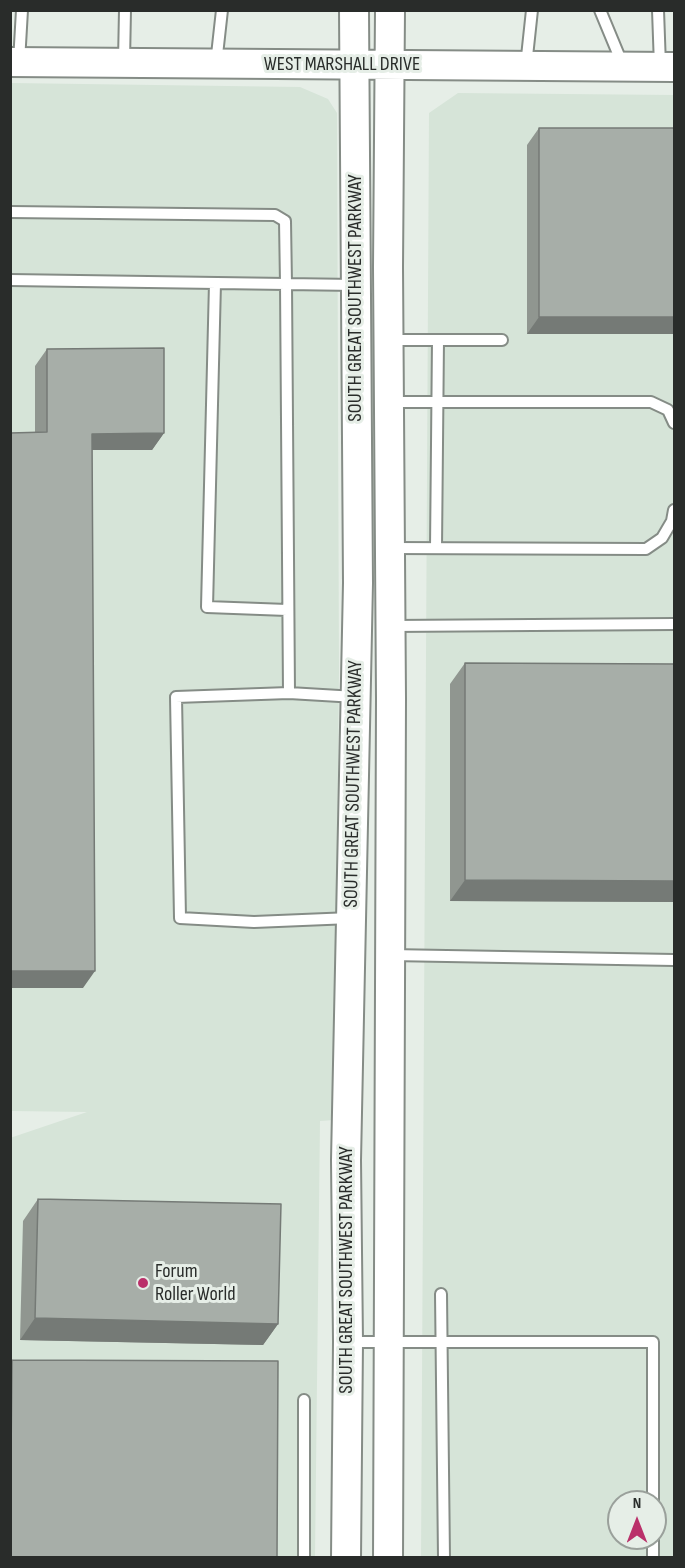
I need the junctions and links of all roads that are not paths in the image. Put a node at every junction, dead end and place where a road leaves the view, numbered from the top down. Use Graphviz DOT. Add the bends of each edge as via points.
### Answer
graph roads {
  1 [pos="22,10"];
  2 [pos="125,10"];
  3 [pos="222,10"];
  4 [pos="354,10"];
  5 [pos="390,10"];
  6 [pos="532,10"];
  7 [pos="600,10"];
  8 [pos="658,10"];
  9 [pos="15,62"];
  10 [pos="124,63"];
  11 [pos="216,64"];
  12 [pos="354,65"];
  13 [pos="389,65"];
  14 [pos="526,66"];
  15 [pos="623,66"];
  16 [pos="667,67"];
  17 [pos="10,212"];
  18 [pos="10,280"];
  19 [pos="215,283"];
  20 [pos="286,284"];
  21 [pos="356,285"];
  22 [pos="388,340"];
  23 [pos="438,340"];
  24 [pos="502,340"];
  25 [pos="437,401"];
  26 [pos="389,402"];
  27 [pos="675,423"];
  28 [pos="675,510"];
  29 [pos="390,548"];
  30 [pos="436,548"];
  31 [pos="287,610"];
  32 [pos="675,624"];
  33 [pos="390,626"];
  34 [pos="289,693"];
  35 [pos="356,697"];
  36 [pos="391,699"];
  37 [pos="351,918"];
  38 [pos="390,955"];
  39 [pos="675,960"];
  40 [pos="441,1294"];
  41 [pos="348,1342"];
  42 [pos="388,1342"];
  43 [pos="440,1342"];
  44 [pos="304,1400"];
  45 [pos="653,1490"];
  46 [pos="304,1557"];
  47 [pos="346,1557"];
  48 [pos="388,1557"];
  49 [pos="444,1557"];
  1 -- 9 [label="lane"];
  2 -- 10 [label="lane"];
  3 -- 11 [label="lane"];
  4 -- 12 [label="main road, SOUTH GREAT SOUTHWEST PARKWAY"];
  5 -- 13 [label="main road, SOUTH GREAT SOUTHWEST PARKWAY"];
  6 -- 14 [label="lane"];
  7 -- 15 [label="lane"];
  8 -- 16 [label="lane"];
  9 -- 10 [label="main road, WEST MARSHALL DRIVE"];
  10 -- 11 [label="main road, WEST MARSHALL DRIVE"];
  11 -- 12 [label="main road, WEST MARSHALL DRIVE"];
  12 -- 13 [label="main road, WEST MARSHALL DRIVE"];
  12 -- 21 [label="main road, SOUTH GREAT SOUTHWEST PARKWAY"];
  13 -- 14 [label="main road, WEST MARSHALL DRIVE"];
  13 -- 22 [label="main road, SOUTH GREAT SOUTHWEST PARKWAY"];
  14 -- 15 [label="main road, WEST MARSHALL DRIVE"];
  15 -- 16 [label="main road, WEST MARSHALL DRIVE"];
  17 -- 20 [label="lane" via="275,215 285,221"];
  18 -- 19 [label="lane"];
  19 -- 20 [label="lane"];
  19 -- 31 [label="lane" via="207,607"];
  20 -- 21 [label="lane"];
  20 -- 31 [label="lane"];
  21 -- 35 [label="main road, SOUTH GREAT SOUTHWEST PARKWAY"];
  22 -- 23 [label="lane"];
  22 -- 26 [label="main road, SOUTH GREAT SOUTHWEST PARKWAY"];
  23 -- 24 [label="lane"];
  23 -- 25 [label="lane"];
  25 -- 26 [label="lane"];
  25 -- 27 [label="lane" via="651,402 668,410"];
  25 -- 30 [label="lane"];
  26 -- 29 [label="main road, SOUTH GREAT SOUTHWEST PARKWAY"];
  28 -- 30 [label="lane" via="662,538 646,549"];
  29 -- 30 [label="lane"];
  29 -- 33 [label="main road, SOUTH GREAT SOUTHWEST PARKWAY"];
  31 -- 34 [label="lane"];
  32 -- 33 [label="lane"];
  33 -- 36 [label="main road, SOUTH GREAT SOUTHWEST PARKWAY"];
  34 -- 35 [label="lane"];
  34 -- 37 [label="lane" via="176,697 180,918 254,922"];
  35 -- 36 [label="main road"];
  35 -- 37 [label="main road, SOUTH GREAT SOUTHWEST PARKWAY"];
  36 -- 38 [label="main road, SOUTH GREAT SOUTHWEST PARKWAY"];
  37 -- 41 [label="main road, SOUTH GREAT SOUTHWEST PARKWAY" via="346,1160"];
  38 -- 39 [label="lane"];
  38 -- 42 [label="main road, SOUTH GREAT SOUTHWEST PARKWAY"];
  40 -- 43 [label="lane"];
  41 -- 42 [label="lane"];
  41 -- 47 [label="main road, SOUTH GREAT SOUTHWEST PARKWAY"];
  42 -- 43 [label="lane"];
  42 -- 48 [label="main road, SOUTH GREAT SOUTHWEST PARKWAY"];
  43 -- 45 [label="lane" via="653,1342"];
  43 -- 49 [label="lane"];
  44 -- 46 [label="lane"];
}
